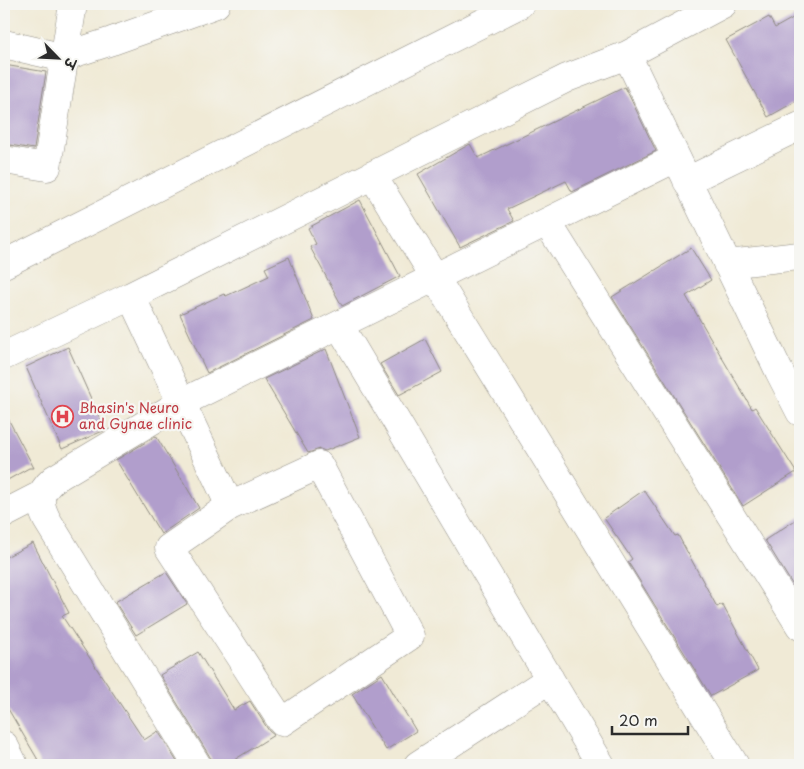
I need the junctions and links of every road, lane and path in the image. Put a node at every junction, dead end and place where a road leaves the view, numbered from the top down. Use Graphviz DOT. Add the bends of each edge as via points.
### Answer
graph roads {
  1 [pos="73,4"];
  2 [pos="216,4"];
  3 [pos="520,4"];
  4 [pos="723,4"];
  5 [pos="4,44"];
  6 [pos="65,54"];
  7 [pos="627,55"];
  8 [pos="800,126"];
  9 [pos="4,160"];
  10 [pos="682,169"];
  11 [pos="372,175"];
  12 [pos="547,222"];
  13 [pos="800,258"];
  14 [pos="4,264"];
  15 [pos="727,264"];
  16 [pos="435,278"];
  17 [pos="131,296"];
  18 [pos="339,325"];
  19 [pos="4,356"];
  20 [pos="181,403"];
  21 [pos="800,412"];
  22 [pos="41,494"];
  23 [pos="230,506"];
  24 [pos="4,514"];
  25 [pos="800,626"];
  26 [pos="550,679"];
  27 [pos="4,745"];
  28 [pos="14,765"];
  29 [pos="198,765"];
  30 [pos="418,765"];
  31 [pos="601,765"];
  32 [pos="735,765"];
  1 -- 6 [label="street"];
  2 -- 6 [label="street" via="112,42"];
  3 -- 14 [label="street"];
  4 -- 7 [label="street"];
  5 -- 6 [label="street" via="52,56"];
  6 -- 9 [label="street" via="47,166"];
  7 -- 10 [label="street"];
  7 -- 11 [label="street" via="567,78"];
  8 -- 10 [label="street"];
  10 -- 12 [label="street"];
  10 -- 15 [label="street"];
  11 -- 16 [label="street"];
  11 -- 17 [label="street"];
  12 -- 16 [label="street"];
  12 -- 25 [label="street"];
  13 -- 15 [label="street"];
  15 -- 21 [label="street"];
  16 -- 18 [label="street"];
  16 -- 32 [label="street"];
  17 -- 19 [label="street"];
  17 -- 20 [label="street"];
  18 -- 20 [label="street"];
  18 -- 26 [label="street"];
  20 -- 22 [label="street" via="54,479"];
  20 -- 23 [label="street"];
  22 -- 24 [label="street"];
  22 -- 29 [label="street" via="41,508 47,520"];
  23 -- 23 [label="street" via="319,465 410,636 282,722 169,548"];
  26 -- 30 [label="street"];
  26 -- 31 [label="street"];
  27 -- 28 [label="street"];
}
